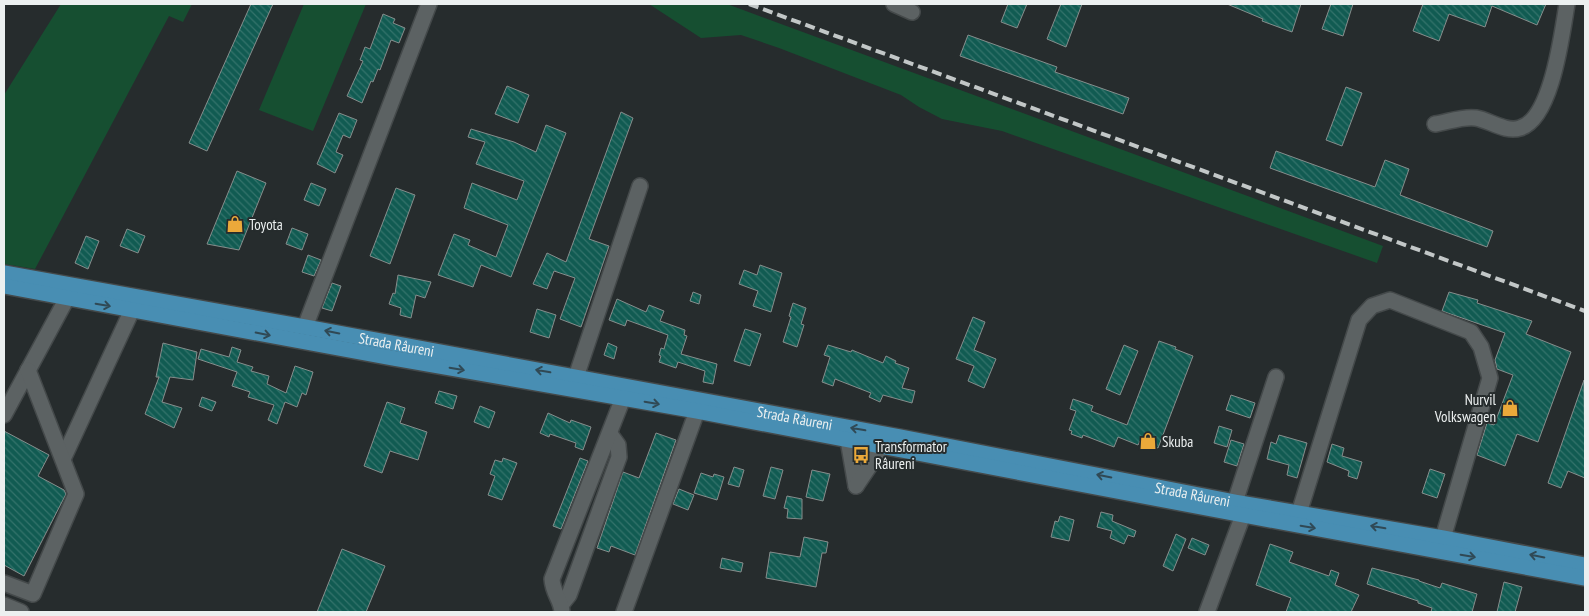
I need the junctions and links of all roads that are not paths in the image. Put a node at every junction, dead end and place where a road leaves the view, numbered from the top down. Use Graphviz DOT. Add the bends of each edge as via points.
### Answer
graph roads {
  1 [pos="429,4"];
  2 [pos="894,4"];
  3 [pos="1567,4"];
  4 [pos="912,12"];
  5 [pos="1435,124"];
  6 [pos="640,186"];
  7 [pos="4,273"];
  8 [pos="4,286"];
  9 [pos="66,298"];
  10 [pos="132,310"];
  11 [pos="305,327"];
  12 [pos="28,370"];
  13 [pos="576,377"];
  14 [pos="1276,377"];
  15 [pos="623,398"];
  16 [pos="697,412"];
  17 [pos="4,415"];
  18 [pos="610,434"];
  19 [pos="848,440"];
  20 [pos="883,446"];
  21 [pos="63,459"];
  22 [pos="1196,494"];
  23 [pos="1239,508"];
  24 [pos="1294,512"];
  25 [pos="1443,538"];
  26 [pos="1585,565"];
  27 [pos="1585,578"];
  28 [pos="4,583"];
  29 [pos="4,605"];
  30 [pos="562,609"];
  31 [pos="21,612"];
  32 [pos="624,612"];
  33 [pos="1207,612"];
  1 -- 11 [label="street"];
  2 -- 4 [label="street"];
  3 -- 5 [label="street" via="1552,79 1544,104 1533,121 1520,129 1500,127 1477,118"];
  6 -- 13 [label="street"];
  7 -- 11 [label="main road, Strada Râureni"];
  8 -- 9 [label="main road, Strada Râureni"];
  9 -- 10 [label="main road, Strada Râureni, one-way"];
  9 -- 12 [label="street"];
  10 -- 15 [label="main road, Strada Râureni, one-way"];
  10 -- 21 [label="street"];
  13 -- 11 [label="main road, Strada Râureni, one-way"];
  12 -- 17 [label="street"];
  12 -- 21 [label="street"];
  22 -- 13 [label="main road, Strada Râureni, one-way"];
  14 -- 23 [label="street"];
  15 -- 16 [label="main road, Strada Râureni, one-way"];
  15 -- 18 [label="street"];
  16 -- 19 [label="main road, Strada Râureni"];
  16 -- 32 [label="street"];
  18 -- 30 [label="street" via="618,445 619,457"];
  18 -- 30 [label="street" via="552,579 552,590"];
  19 -- 20 [label="main road, Strada Râureni"];
  19 -- 20 [label="street" via="856,486"];
  20 -- 23 [label="main road, Strada Râureni"];
  21 -- 28 [label="street" via="76,494 33,594"];
  22 -- 23 [label="street" via="1207,502"];
  23 -- 24 [label="street" via="1282,515"];
  23 -- 27 [label="main road, Strada Râureni, one-way"];
  23 -- 33 [label="street"];
  25 -- 24 [label="main road, one-way"];
  24 -- 25 [label="street" via="1360,320 1372,306 1390,300 1471,332 1487,362 1490,378"];
  26 -- 25 [label="main road, one-way"];
  29 -- 31 [label="street"];
}
